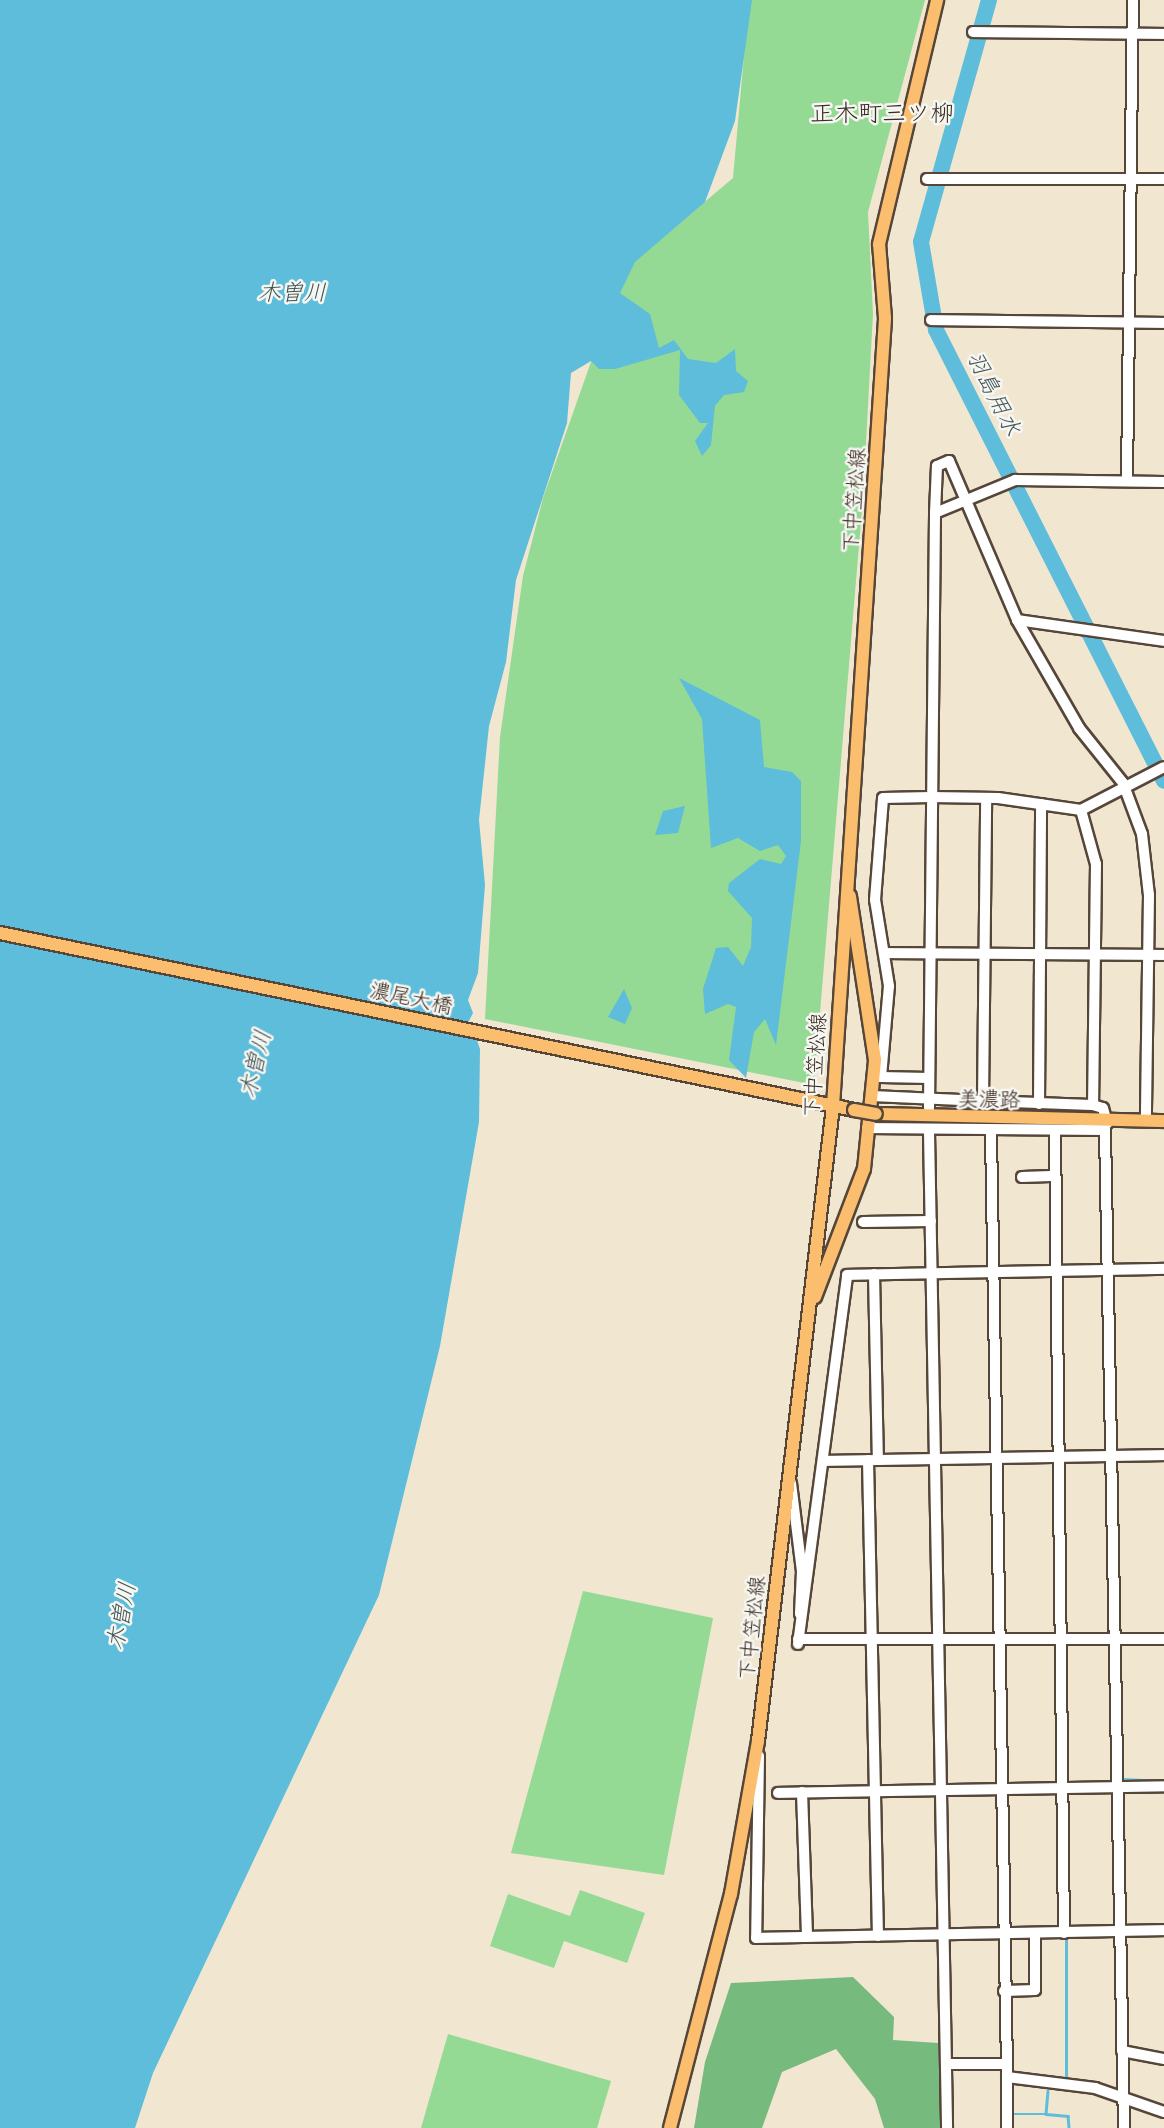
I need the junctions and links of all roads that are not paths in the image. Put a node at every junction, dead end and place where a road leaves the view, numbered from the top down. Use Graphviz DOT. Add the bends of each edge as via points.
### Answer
graph roads {
  1 [pos="937,0"];
  2 [pos="1133,0"];
  3 [pos="973,32"];
  4 [pos="1133,34"];
  5 [pos="1164,34"];
  6 [pos="927,179"];
  7 [pos="1132,179"];
  8 [pos="1164,179"];
  9 [pos="930,320"];
  10 [pos="1132,323"];
  11 [pos="1164,323"];
  12 [pos="1127,480"];
  13 [pos="1164,482"];
  14 [pos="965,500"];
  15 [pos="935,513"];
  16 [pos="1017,620"];
  17 [pos="1164,640"];
  18 [pos="1162,766"];
  19 [pos="1123,783"];
  20 [pos="931,797"];
  21 [pos="985,798"];
  22 [pos="1041,804"];
  23 [pos="1082,810"];
  24 [pos="846,875"];
  25 [pos="0,933"];
  26 [pos="930,951"];
  27 [pos="985,952"];
  28 [pos="884,953"];
  29 [pos="1042,953"];
  30 [pos="1095,955"];
  31 [pos="1148,955"];
  32 [pos="1164,955"];
  33 [pos="929,1077"];
  34 [pos="872,1097"];
  35 [pos="983,1101"];
  36 [pos="815,1102"];
  37 [pos="929,1104"];
  38 [pos="1039,1104"];
  39 [pos="1093,1105"];
  40 [pos="833,1106"];
  41 [pos="1146,1120"];
  42 [pos="1164,1121"];
  43 [pos="1106,1125"];
  44 [pos="867,1128"];
  45 [pos="1055,1130"];
  46 [pos="929,1132"];
  47 [pos="991,1133"];
  48 [pos="1051,1176"];
  49 [pos="1022,1177"];
  50 [pos="931,1221"];
  51 [pos="863,1222"];
  52 [pos="1164,1269"];
  53 [pos="1108,1270"];
  54 [pos="1052,1271"];
  55 [pos="992,1272"];
  56 [pos="874,1274"];
  57 [pos="932,1274"];
  58 [pos="806,1330"];
  59 [pos="1164,1455"];
  60 [pos="1111,1456"];
  61 [pos="1056,1457"];
  62 [pos="995,1458"];
  63 [pos="933,1459"];
  64 [pos="873,1460"];
  65 [pos="825,1461"];
  66 [pos="788,1468"];
  67 [pos="1115,1639"];
  68 [pos="1164,1639"];
  69 [pos="1060,1640"];
  70 [pos="999,1642"];
  71 [pos="937,1643"];
  72 [pos="798,1644"];
  73 [pos="871,1644"];
  74 [pos="758,1741"];
  75 [pos="1118,1786"];
  76 [pos="1164,1786"];
  77 [pos="1062,1788"];
  78 [pos="940,1789"];
  79 [pos="999,1789"];
  80 [pos="874,1791"];
  81 [pos="802,1792"];
  82 [pos="778,1793"];
  83 [pos="1164,1930"];
  84 [pos="1120,1932"];
  85 [pos="1003,1933"];
  86 [pos="1035,1933"];
  87 [pos="1064,1933"];
  88 [pos="943,1935"];
  89 [pos="878,1936"];
  90 [pos="807,1937"];
  91 [pos="1004,1991"];
  92 [pos="1122,2051"];
  93 [pos="1164,2059"];
  94 [pos="946,2064"];
  95 [pos="1007,2064"];
  96 [pos="1007,2077"];
  97 [pos="1124,2098"];
  98 [pos="1164,2112"];
  99 [pos="673,2124"];
  100 [pos="947,2128"];
  101 [pos="1007,2128"];
  102 [pos="1124,2128"];
  1 -- 24 [label="main road, 下中笠松線" via="879,244 885,318"];
  2 -- 4 [label="street"];
  3 -- 4 [label="street"];
  4 -- 5 [label="street"];
  4 -- 7 [label="street"];
  6 -- 7 [label="street"];
  7 -- 8 [label="street"];
  7 -- 10 [label="street"];
  9 -- 10 [label="street"];
  10 -- 11 [label="street"];
  10 -- 12 [label="street"];
  12 -- 13 [label="street"];
  12 -- 14 [label="street" via="1010,482"];
  14 -- 15 [label="street"];
  14 -- 15 [label="street" via="949,461 937,466"];
  14 -- 16 [label="street"];
  15 -- 20 [label="street"];
  16 -- 17 [label="street" via="1075,623"];
  16 -- 19 [label="street" via="1079,728"];
  18 -- 19 [label="street"];
  19 -- 23 [label="street"];
  19 -- 31 [label="street" via="1147,859"];
  20 -- 21 [label="street"];
  20 -- 26 [label="street"];
  20 -- 28 [label="street" via="883,798 875,900"];
  21 -- 22 [label="street"];
  21 -- 27 [label="street"];
  22 -- 23 [label="street"];
  22 -- 29 [label="street"];
  23 -- 30 [label="street" via="1096,864"];
  24 -- 34 [label="main road" via="870,1007"];
  24 -- 40 [label="main road, 下中笠松線"];
  25 -- 36 [label="main road, 濃尾大橋"];
  26 -- 27 [label="street"];
  26 -- 28 [label="street"];
  26 -- 33 [label="street"];
  27 -- 29 [label="street"];
  27 -- 35 [label="street"];
  28 -- 33 [label="street" via="889,986 881,1077"];
  29 -- 30 [label="street"];
  29 -- 38 [label="street"];
  30 -- 31 [label="street"];
  30 -- 39 [label="street"];
  31 -- 32 [label="street"];
  31 -- 41 [label="street"];
  33 -- 37 [label="street"];
  34 -- 37 [label="street"];
  34 -- 44 [label="main road"];
  35 -- 37 [label="street"];
  35 -- 38 [label="street"];
  36 -- 40 [label="main road, 美濃路"];
  38 -- 39 [label="street"];
  39 -- 43 [label="street" via="1103,1108"];
  40 -- 43 [label="main road, 美濃路, bridge" via="876,1114"];
  40 -- 58 [label="main road, 下中笠松線"];
  41 -- 42 [label="main road, 美濃路"];
  41 -- 43 [label="main road, 美濃路"];
  43 -- 45 [label="street"];
  43 -- 53 [label="street"];
  44 -- 46 [label="street"];
  44 -- 58 [label="main road" via="856,1195"];
  45 -- 47 [label="street"];
  45 -- 48 [label="street"];
  46 -- 47 [label="street"];
  46 -- 50 [label="street"];
  47 -- 55 [label="street"];
  48 -- 49 [label="street"];
  48 -- 54 [label="street"];
  50 -- 51 [label="street"];
  50 -- 57 [label="street"];
  52 -- 53 [label="street"];
  53 -- 54 [label="street"];
  53 -- 60 [label="street"];
  54 -- 55 [label="street"];
  54 -- 61 [label="street"];
  55 -- 57 [label="street"];
  55 -- 62 [label="street"];
  56 -- 57 [label="street"];
  56 -- 64 [label="street"];
  56 -- 65 [label="street" via="847,1275"];
  57 -- 63 [label="street"];
  58 -- 66 [label="main road, 下中笠松線"];
  59 -- 60 [label="street"];
  60 -- 61 [label="street"];
  60 -- 67 [label="street"];
  61 -- 62 [label="street"];
  61 -- 69 [label="street"];
  62 -- 63 [label="street"];
  62 -- 70 [label="street"];
  63 -- 64 [label="street"];
  63 -- 71 [label="street"];
  64 -- 65 [label="street"];
  64 -- 73 [label="street"];
  65 -- 72 [label="street"];
  66 -- 72 [label="street" via="802,1571"];
  66 -- 74 [label="main road, 下中笠松線"];
  67 -- 68 [label="street"];
  67 -- 69 [label="street"];
  67 -- 75 [label="street"];
  69 -- 70 [label="street"];
  69 -- 77 [label="street"];
  70 -- 71 [label="street"];
  70 -- 79 [label="street"];
  71 -- 73 [label="street"];
  71 -- 78 [label="street"];
  72 -- 73 [label="street"];
  73 -- 80 [label="street"];
  74 -- 90 [label="street" via="752,1928 756,1937"];
  74 -- 99 [label="main road, 下中笠松線" via="731,1894"];
  75 -- 76 [label="street"];
  75 -- 77 [label="street"];
  75 -- 84 [label="street"];
  77 -- 79 [label="street"];
  77 -- 87 [label="street"];
  78 -- 79 [label="street"];
  78 -- 80 [label="street"];
  78 -- 88 [label="street"];
  79 -- 85 [label="street"];
  80 -- 81 [label="street"];
  80 -- 89 [label="street"];
  81 -- 82 [label="street"];
  81 -- 90 [label="street"];
  83 -- 84 [label="street"];
  84 -- 87 [label="street"];
  84 -- 92 [label="street"];
  85 -- 86 [label="street"];
  85 -- 88 [label="street"];
  85 -- 91 [label="street"];
  86 -- 87 [label="street"];
  86 -- 91 [label="street" via="1035,1990"];
  88 -- 89 [label="street"];
  88 -- 94 [label="street"];
  89 -- 90 [label="street"];
  91 -- 95 [label="street"];
  92 -- 93 [label="street"];
  92 -- 97 [label="street"];
  94 -- 95 [label="street"];
  94 -- 100 [label="street"];
  95 -- 96 [label="street"];
  96 -- 97 [label="street"];
  96 -- 101 [label="street"];
  97 -- 98 [label="street"];
  97 -- 102 [label="street"];
}
